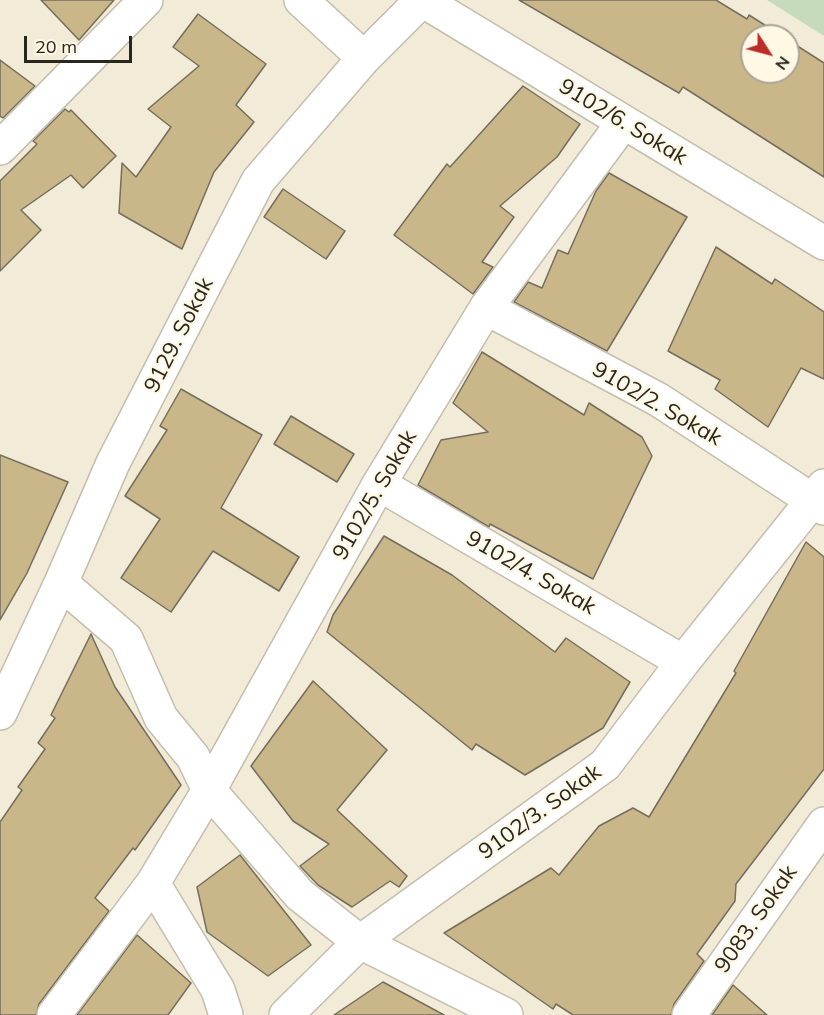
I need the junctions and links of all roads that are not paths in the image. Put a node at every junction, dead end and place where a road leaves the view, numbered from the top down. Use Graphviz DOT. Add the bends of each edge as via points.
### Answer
graph roads {
  1 [pos="146,0"];
  2 [pos="301,0"];
  3 [pos="422,0"];
  4 [pos="364,58"];
  5 [pos="622,123"];
  6 [pos="0,148"];
  7 [pos="824,243"];
  8 [pos="486,308"];
  9 [pos="379,484"];
  10 [pos="820,498"];
  11 [pos="61,583"];
  12 [pos="683,662"];
  13 [pos="0,713"];
  14 [pos="209,790"];
  15 [pos="824,824"];
  16 [pos="153,884"];
  17 [pos="360,942"];
  18 [pos="54,1015"];
  19 [pos="226,1015"];
  20 [pos="286,1015"];
  21 [pos="506,1015"];
  22 [pos="689,1015"];
  1 -- 6 [label="street"];
  2 -- 4 [label="street"];
  3 -- 4 [label="street, 9129. Sokak"];
  3 -- 5 [label="street, 9102/6. Sokak"];
  4 -- 11 [label="street, 9129. Sokak" via="258,180 113,463"];
  5 -- 7 [label="street, 9102/6. Sokak"];
  5 -- 8 [label="street, 9102/5. Sokak"];
  8 -- 9 [label="street, 9102/5. Sokak"];
  8 -- 10 [label="street, 9102/2. Sokak" via="659,400"];
  9 -- 12 [label="street, 9102/4. Sokak"];
  9 -- 14 [label="street, 9102/5. Sokak"];
  10 -- 12 [label="street, 9102/3. Sokak"];
  11 -- 13 [label="street, 9129. Sokak"];
  11 -- 14 [label="street" via="126,639 160,718 193,757"];
  12 -- 17 [label="street, 9102/3. Sokak" via="605,765"];
  14 -- 16 [label="street, 9102/5. Sokak"];
  14 -- 17 [label="street" via="300,895"];
  15 -- 22 [label="street, 9083. Sokak"];
  16 -- 18 [label="street, 9102/5. Sokak"];
  16 -- 19 [label="street" via="218,990"];
  17 -- 20 [label="street, 9102/3. Sokak"];
  17 -- 21 [label="street"];
}
